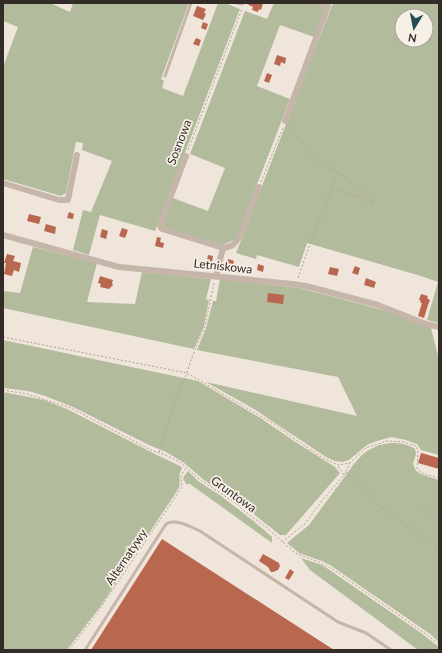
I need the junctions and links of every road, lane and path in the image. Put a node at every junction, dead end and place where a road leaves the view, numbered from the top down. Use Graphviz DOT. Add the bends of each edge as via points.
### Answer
graph roads {
  1 [pos="191,3"];
  2 [pos="237,3"];
  3 [pos="244,3"];
  4 [pos="321,3"];
  5 [pos="329,4"];
  6 [pos="164,76"];
  7 [pos="285,121"];
  8 [pos="77,155"];
  9 [pos="186,156"];
  10 [pos="338,172"];
  11 [pos="3,183"];
  12 [pos="259,187"];
  13 [pos="332,188"];
  14 [pos="3,235"];
  15 [pos="223,248"];
  16 [pos="216,276"];
  17 [pos="296,284"];
  18 [pos="439,327"];
  19 [pos="3,337"];
  20 [pos="187,373"];
  21 [pos="3,390"];
  22 [pos="159,453"];
  23 [pos="350,463"];
  24 [pos="338,465"];
  25 [pos="186,468"];
  26 [pos="346,472"];
  27 [pos="344,475"];
  28 [pos="439,478"];
  29 [pos="418,505"];
  30 [pos="439,520"];
  31 [pos="282,542"];
  32 [pos="439,548"];
  33 [pos="439,644"];
  34 [pos="69,650"];
  35 [pos="85,650"];
  36 [pos="391,650"];
  1 -- 6 [label="lane"];
  2 -- 3 [label="lane"];
  3 -- 9 [label="path, Sosnowa"];
  4 -- 5 [label="street"];
  5 -- 7 [label="street"];
  7 -- 10 [label="path" via="300,142 320,162"];
  7 -- 12 [label="path"];
  8 -- 11 [label="street" via="68,200 59,200"];
  9 -- 15 [label="street, Sosnowa" via="160,227"];
  10 -- 13 [label="path"];
  10 -- 13 [label="path" via="375,204"];
  12 -- 15 [label="street" via="236,242"];
  13 -- 17 [label="path"];
  14 -- 16 [label="street, Letniskowa" via="119,266"];
  15 -- 16 [label="street"];
  16 -- 17 [label="street, Letniskowa"];
  16 -- 20 [label="path" via="205,326"];
  17 -- 18 [label="street, Letniskowa" via="378,305"];
  19 -- 20 [label="path"];
  20 -- 22 [label="path" via="175,400"];
  20 -- 24 [label="path"];
  21 -- 22 [label="path, Gruntowa" via="27,394 71,408"];
  22 -- 25 [label="path, Gruntowa" via="180,462"];
  23 -- 24 [label="path"];
  23 -- 26 [label="path"];
  23 -- 28 [label="path" via="366,448 387,441 404,442 416,446 417,469"];
  24 -- 27 [label="path"];
  25 -- 31 [label="path, Gruntowa" via="266,526"];
  25 -- 34 [label="path, Alternatywy" via="181,476 182,487"];
  26 -- 27 [label="path"];
  26 -- 32 [label="path" via="379,506"];
  27 -- 31 [label="path" via="305,524"];
  29 -- 30 [label="path"];
  31 -- 33 [label="path, Gruntowa" via="295,553 334,570"];
  35 -- 36 [label="lane" via="169,522 200,531 338,622 366,633"];
}
